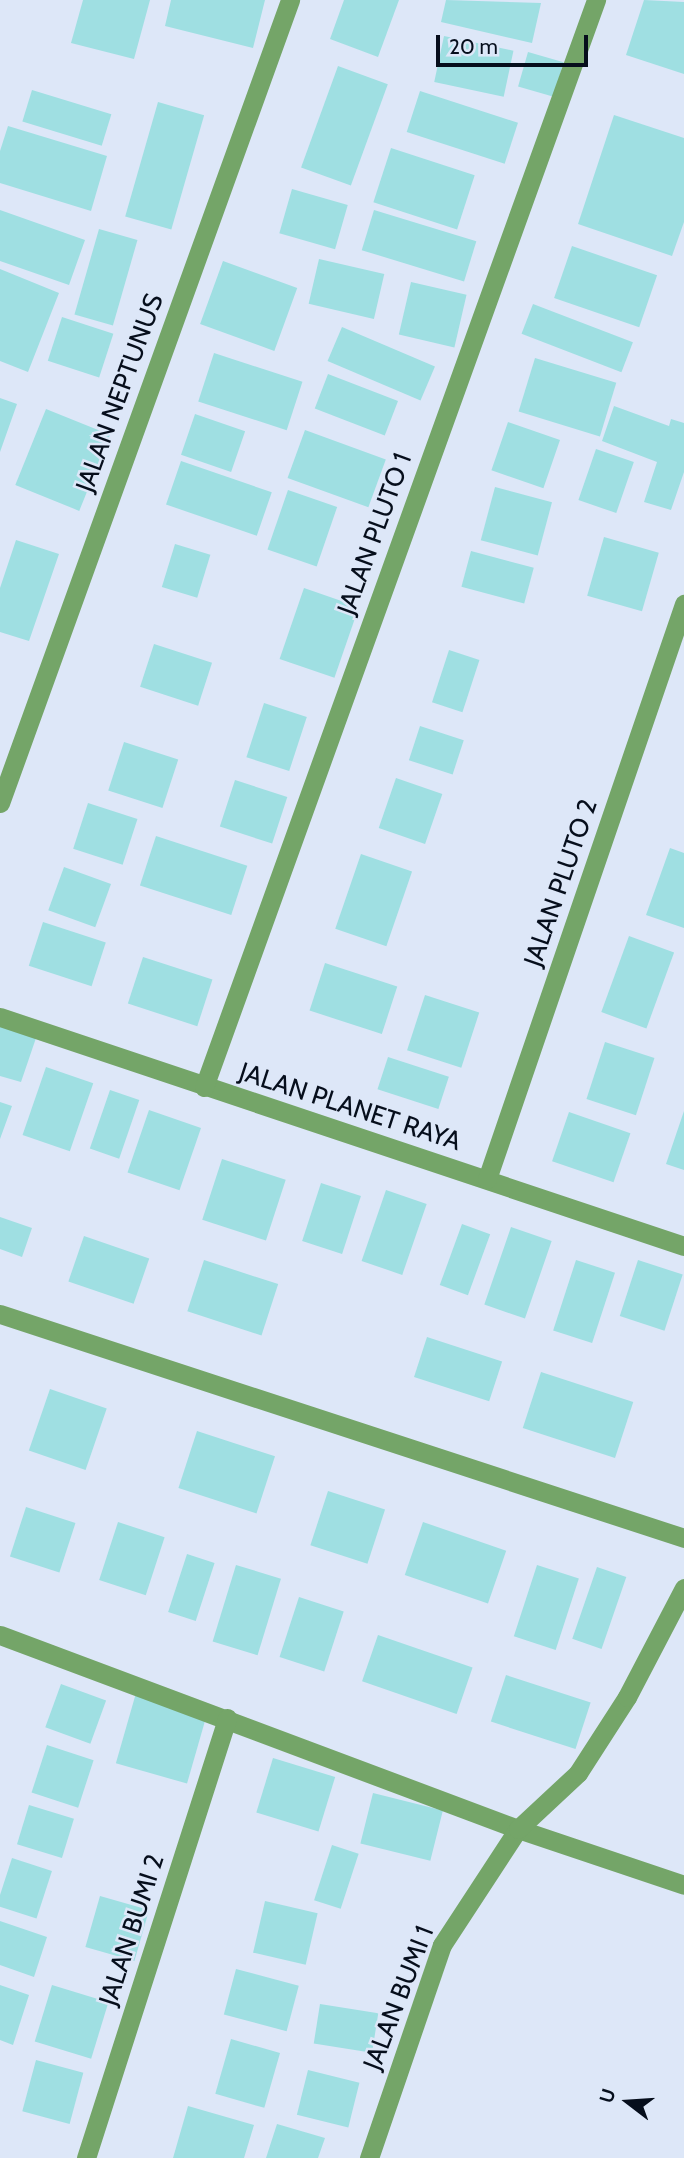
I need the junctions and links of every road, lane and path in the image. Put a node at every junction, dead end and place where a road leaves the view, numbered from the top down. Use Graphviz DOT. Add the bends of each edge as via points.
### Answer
graph roads {
  1 [pos="290,0"];
  2 [pos="596,0"];
  3 [pos="684,604"];
  4 [pos="0,803"];
  5 [pos="0,1017"];
  6 [pos="204,1087"];
  7 [pos="487,1179"];
  8 [pos="684,1247"];
  9 [pos="0,1314"];
  10 [pos="684,1538"];
  11 [pos="684,1588"];
  12 [pos="0,1635"];
  13 [pos="227,1718"];
  14 [pos="518,1829"];
  15 [pos="684,1885"];
  16 [pos="86,2158"];
  17 [pos="369,2158"];
  1 -- 4 [label="street, JALAN NEPTUNUS"];
  2 -- 6 [label="street, JALAN PLUTO 1"];
  3 -- 7 [label="street, JALAN PLUTO 2"];
  5 -- 6 [label="street, JALAN PLANET RAYA"];
  6 -- 7 [label="street, JALAN PLANET RAYA"];
  7 -- 8 [label="street, JALAN PLANET RAYA"];
  9 -- 10 [label="street"];
  11 -- 14 [label="street, JALAN BUMI 1" via="627,1698 578,1773"];
  12 -- 13 [label="street"];
  13 -- 14 [label="street"];
  13 -- 16 [label="street, JALAN BUMI 2"];
  14 -- 15 [label="street"];
  14 -- 17 [label="street, JALAN BUMI 1" via="442,1945"];
}
